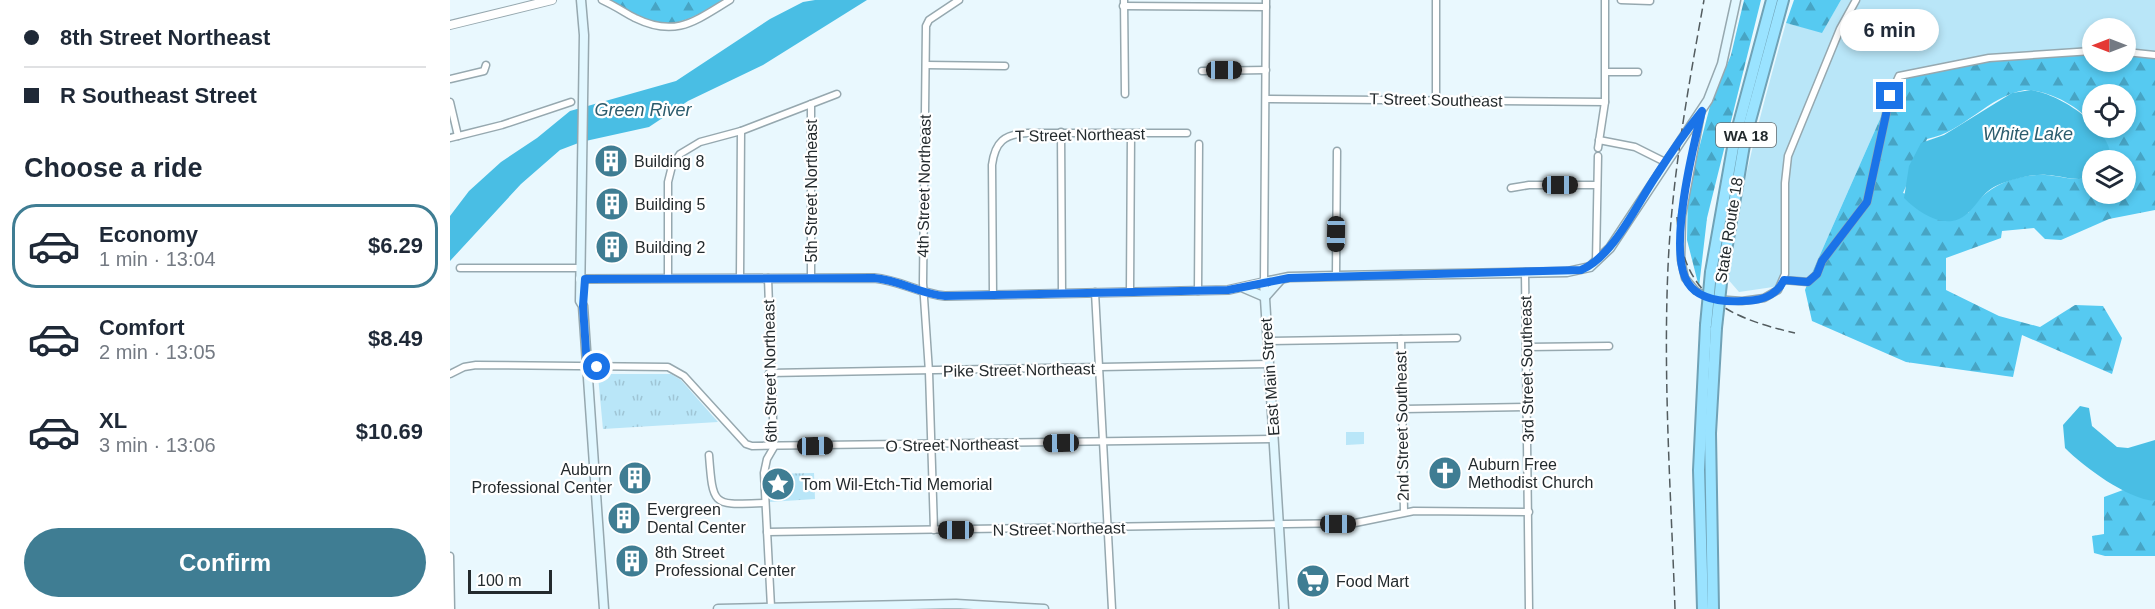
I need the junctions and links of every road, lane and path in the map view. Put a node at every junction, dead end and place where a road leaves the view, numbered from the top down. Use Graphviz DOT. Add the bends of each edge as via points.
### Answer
graph roads {
  1 [pos="552,0"];
  2 [pos="581,0"];
  3 [pos="602,0"];
  4 [pos="730,0"];
  5 [pos="959,0"];
  6 [pos="1436,0"];
  7 [pos="1605,0"];
  8 [pos="1621,0"];
  9 [pos="1736,0"];
  10 [pos="1772,0"];
  11 [pos="1784,0"];
  12 [pos="1856,0"];
  13 [pos="1650,1"];
  14 [pos="1124,3"];
  15 [pos="1198,3"];
  16 [pos="1266,3"];
  17 [pos="450,25"];
  18 [pos="2082,52"];
  19 [pos="2136,53"];
  20 [pos="2155,55"];
  21 [pos="486,64"];
  22 [pos="926,65"];
  23 [pos="1005,66"];
  24 [pos="1202,70"];
  25 [pos="1266,70"];
  26 [pos="1606,72"];
  27 [pos="1638,72"];
  28 [pos="450,79"];
  29 [pos="837,94"];
  30 [pos="1125,94"];
  31 [pos="1266,99"];
  32 [pos="1436,100"];
  33 [pos="450,102"];
  34 [pos="571,102"];
  35 [pos="1605,102"];
  36 [pos="811,104"];
  37 [pos="1702,111"];
  38 [pos="741,131"];
  39 [pos="1061,132"];
  40 [pos="1131,134"];
  41 [pos="1187,134"];
  42 [pos="458,136"];
  43 [pos="450,138"];
  44 [pos="1599,140"];
  45 [pos="1198,144"];
  46 [pos="1337,152"];
  47 [pos="1665,162"];
  48 [pos="1597,185"];
  49 [pos="1511,188"];
  50 [pos="582,241"];
  51 [pos="1596,262"];
  52 [pos="460,268"];
  53 [pos="580,268"];
  54 [pos="1526,272"];
  55 [pos="1717,273"];
  56 [pos="1336,276"];
  57 [pos="668,278"];
  58 [pos="740,278"];
  59 [pos="768,278"];
  60 [pos="811,278"];
  61 [pos="582,279"];
  62 [pos="1282,279"];
  63 [pos="1784,280"];
  64 [pos="1264,282"];
  65 [pos="1244,288"];
  66 [pos="1130,291"];
  67 [pos="1198,291"];
  68 [pos="923,292"];
  69 [pos="1095,292"];
  70 [pos="1062,293"];
  71 [pos="993,294"];
  72 [pos="1265,297"];
  73 [pos="1456,338"];
  74 [pos="1401,339"];
  75 [pos="1268,341"];
  76 [pos="1609,346"];
  77 [pos="1527,347"];
  78 [pos="1269,364"];
  79 [pos="587,367"];
  80 [pos="1098,368"];
  81 [pos="930,372"];
  82 [pos="769,373"];
  83 [pos="450,374"];
  84 [pos="1528,407"];
  85 [pos="1403,409"];
  86 [pos="1274,439"];
  87 [pos="1104,443"];
  88 [pos="932,445"];
  89 [pos="774,447"];
  90 [pos="708,455"];
  91 [pos="765,503"];
  92 [pos="1404,512"];
  93 [pos="1529,512"];
  94 [pos="1279,524"];
  95 [pos="1109,528"];
  96 [pos="934,530"];
  97 [pos="767,532"];
  98 [pos="450,556"];
  99 [pos="1708,596"];
  100 [pos="771,607"];
  101 [pos="873,607"];
  102 [pos="980,607"];
  103 [pos="451,609"];
  104 [pos="603,609"];
  105 [pos="718,609"];
  106 [pos="1044,609"];
  107 [pos="1112,609"];
  108 [pos="1284,609"];
  109 [pos="1530,609"];
  110 [pos="1703,609"];
  111 [pos="1713,609"];
  1 -- 17 [label="street"];
  2 -- 50 [label="main road"];
  3 -- 4 [label="street" via="646,23 678,28"];
  5 -- 22 [label="street, 4th Street Northeast" via="927,22"];
  6 -- 32 [label="street"];
  7 -- 26 [label="street"];
  8 -- 13 [label="street"];
  9 -- 37 [label="main road" via="1722,64"];
  10 -- 55 [label="highway, State Route 18 / WA 18" via="1734,142"];
  11 -- 55 [label="highway, State Route 18 / WA 18" via="1759,81"];
  12 -- 63 [label="street" via="1840,29 1788,156"];
  14 -- 15 [label="street"];
  14 -- 30 [label="street"];
  15 -- 16 [label="street"];
  16 -- 25 [label="street, East Main Street"];
  18 -- 63 [label="street" via="1989,58 1899,76 1890,96 1867,202 1822,261 1817,274 1808,282"];
  19 -- 20 [label="street"];
  21 -- 28 [label="street" via="484,71"];
  22 -- 23 [label="street"];
  22 -- 68 [label="street, 4th Street Northeast"];
  24 -- 25 [label="street"];
  25 -- 31 [label="street, East Main Street"];
  26 -- 27 [label="street"];
  26 -- 35 [label="street"];
  29 -- 36 [label="street"];
  31 -- 32 [label="street, T Street Southeast"];
  31 -- 64 [label="street, East Main Street"];
  32 -- 35 [label="street, T Street Southeast"];
  33 -- 42 [label="street"];
  34 -- 42 [label="street"];
  35 -- 44 [label="street"];
  36 -- 38 [label="street"];
  36 -- 60 [label="street, 5th Street Northeast"];
  37 -- 47 [label="main road"];
  37 -- 63 [label="street" via="1682,216 1681,260 1685,278 1701,295 1733,302 1769,296"];
  38 -- 57 [label="street" via="700,142 686,149 674,163 668,186"];
  38 -- 58 [label="street"];
  39 -- 40 [label="street, T Street Northeast"];
  39 -- 70 [label="street"];
  39 -- 71 [label="street, T Street Northeast" via="1006,137 996,147 992,165"];
  40 -- 41 [label="street, T Street Northeast"];
  40 -- 66 [label="street"];
  42 -- 43 [label="street"];
  44 -- 47 [label="street" via="1635,147"];
  44 -- 48 [label="street"];
  45 -- 67 [label="street"];
  46 -- 56 [label="street"];
  47 -- 51 [label="main road" via="1610,248"];
  48 -- 49 [label="street"];
  48 -- 51 [label="street"];
  50 -- 53 [label="main road"];
  50 -- 61 [label="main road"];
  51 -- 54 [label="main road" via="1581,270"];
  52 -- 53 [label="street"];
  53 -- 61 [label="main road"];
  54 -- 56 [label="main road"];
  54 -- 77 [label="street, 3rd Street Southeast"];
  55 -- 99 [label="highway, State Route 18 / WA 18, bridge" via="1699,470"];
  56 -- 62 [label="main road"];
  57 -- 58 [label="street"];
  57 -- 61 [label="street"];
  58 -- 59 [label="street"];
  59 -- 60 [label="street"];
  59 -- 82 [label="street, 6th Street Northeast"];
  60 -- 68 [label="street" via="882,279"];
  61 -- 79 [label="main road"];
  62 -- 64 [label="main road"];
  62 -- 72 [label="main road"];
  64 -- 65 [label="street"];
  64 -- 72 [label="main road, East Main Street"];
  65 -- 67 [label="street"];
  65 -- 72 [label="main road"];
  66 -- 67 [label="street"];
  66 -- 69 [label="street"];
  68 -- 71 [label="street" via="945,296"];
  68 -- 81 [label="street, 4th Street Northeast"];
  69 -- 70 [label="street"];
  69 -- 80 [label="street"];
  70 -- 71 [label="street"];
  72 -- 75 [label="main road, East Main Street"];
  73 -- 74 [label="street"];
  74 -- 75 [label="street"];
  74 -- 85 [label="street, 2nd Street Southeast"];
  75 -- 78 [label="main road, East Main Street"];
  76 -- 77 [label="street"];
  77 -- 84 [label="street, 3rd Street Southeast"];
  78 -- 80 [label="street, Pike Street Northeast"];
  78 -- 86 [label="main road, East Main Street"];
  79 -- 83 [label="street" via="476,365"];
  79 -- 89 [label="street, O Street Northeast" via="663,366 678,371 746,444"];
  79 -- 104 [label="main road"];
  80 -- 81 [label="street, Pike Street Northeast"];
  80 -- 87 [label="street"];
  81 -- 82 [label="street, Pike Street Northeast"];
  81 -- 88 [label="street, 4th Street Northeast"];
  82 -- 89 [label="street, 6th Street Northeast"];
  84 -- 85 [label="street"];
  84 -- 93 [label="street, 3rd Street Southeast"];
  85 -- 92 [label="street, 2nd Street Southeast"];
  86 -- 87 [label="street, O Street Northeast"];
  86 -- 94 [label="main road, East Main Street"];
  87 -- 88 [label="street, O Street Northeast"];
  87 -- 95 [label="street"];
  88 -- 89 [label="street, O Street Northeast"];
  88 -- 96 [label="street, 4th Street Northeast"];
  89 -- 91 [label="street, 6th Street Northeast" via="765,465"];
  90 -- 91 [label="street" via="711,490 719,501"];
  91 -- 97 [label="street, 6th Street Northeast"];
  92 -- 93 [label="street, N Street Northeast"];
  92 -- 94 [label="street, N Street Northeast" via="1366,523"];
  93 -- 109 [label="street, 3rd Street Southeast"];
  94 -- 95 [label="street, N Street Northeast"];
  94 -- 108 [label="main road, East Main Street"];
  95 -- 96 [label="street, N Street Northeast"];
  95 -- 107 [label="street"];
  96 -- 97 [label="street, N Street Northeast"];
  97 -- 100 [label="street, 6th Street Northeast"];
  98 -- 103 [label="street"];
  99 -- 110 [label="highway, State Route 18 / WA 18"];
  99 -- 111 [label="highway, State Route 18 / WA 18"];
  100 -- 101 [label="main road"];
  100 -- 105 [label="main road"];
  101 -- 102 [label="main road"];
  102 -- 106 [label="main road"];
}
